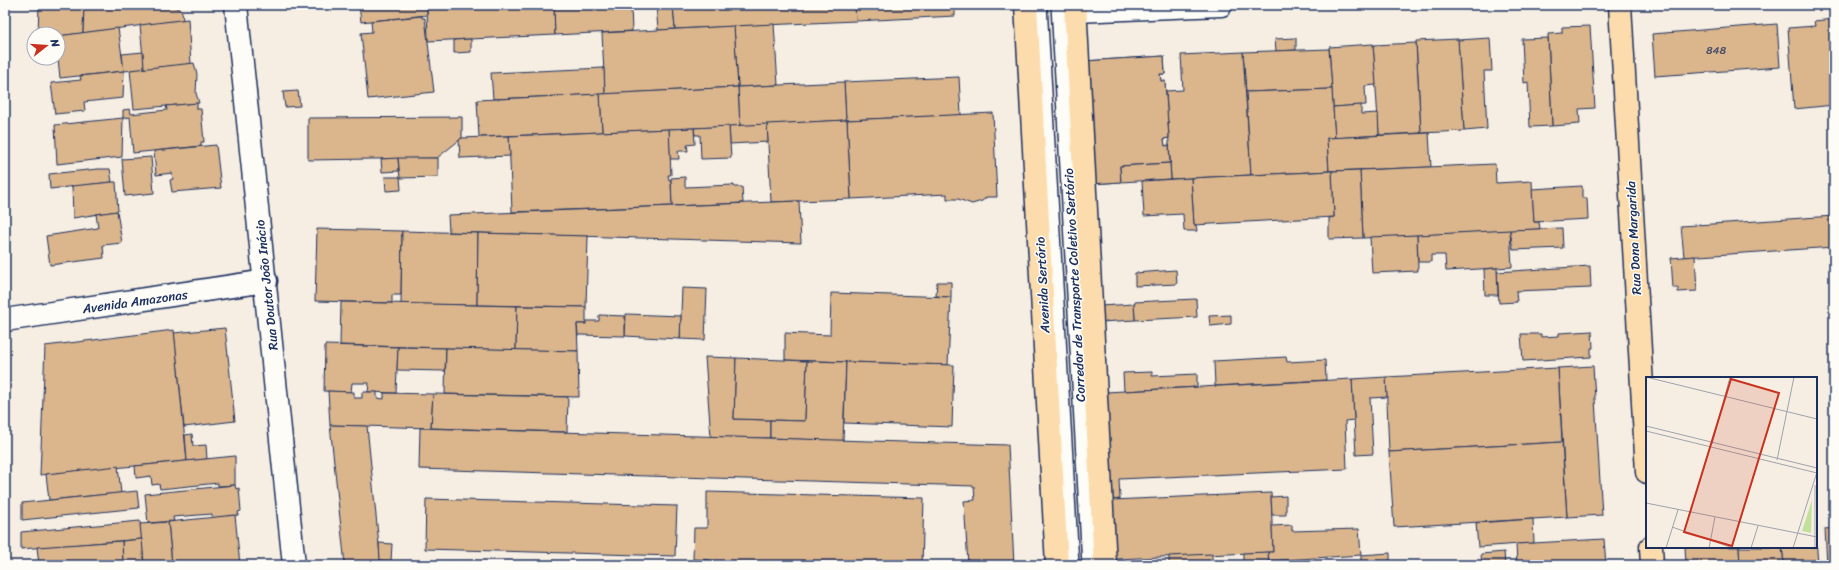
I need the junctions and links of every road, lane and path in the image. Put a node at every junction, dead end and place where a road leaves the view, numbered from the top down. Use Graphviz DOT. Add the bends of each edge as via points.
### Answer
graph roads {
  1 [pos="236,5"];
  2 [pos="1026,5"];
  3 [pos="1039,5"];
  4 [pos="1221,5"];
  5 [pos="1620,5"];
  6 [pos="1068,8"];
  7 [pos="266,281"];
  8 [pos="5,320"];
  9 [pos="1646,455"];
  10 [pos="1651,548"];
  11 [pos="294,565"];
  12 [pos="1057,565"];
  13 [pos="1071,565"];
  14 [pos="1090,565"];
  15 [pos="1105,565"];
  16 [pos="1652,565"];
  1 -- 7 [label="street, Rua Doutor João Inácio"];
  2 -- 12 [label="main road, Avenida Sertório"];
  3 -- 13 [label="lane, Corredor de Transporte Coletivo Sertório"];
  4 -- 6 [label="street"];
  5 -- 9 [label="main road, Rua Dona Margarida"];
  6 -- 14 [label="lane, Corredor de Transporte Coletivo Sertório"];
  6 -- 15 [label="main road"];
  7 -- 8 [label="street, Avenida Amazonas"];
  7 -- 11 [label="street, Rua Doutor João Inácio"];
  10 -- 16 [label="main road"];
}
